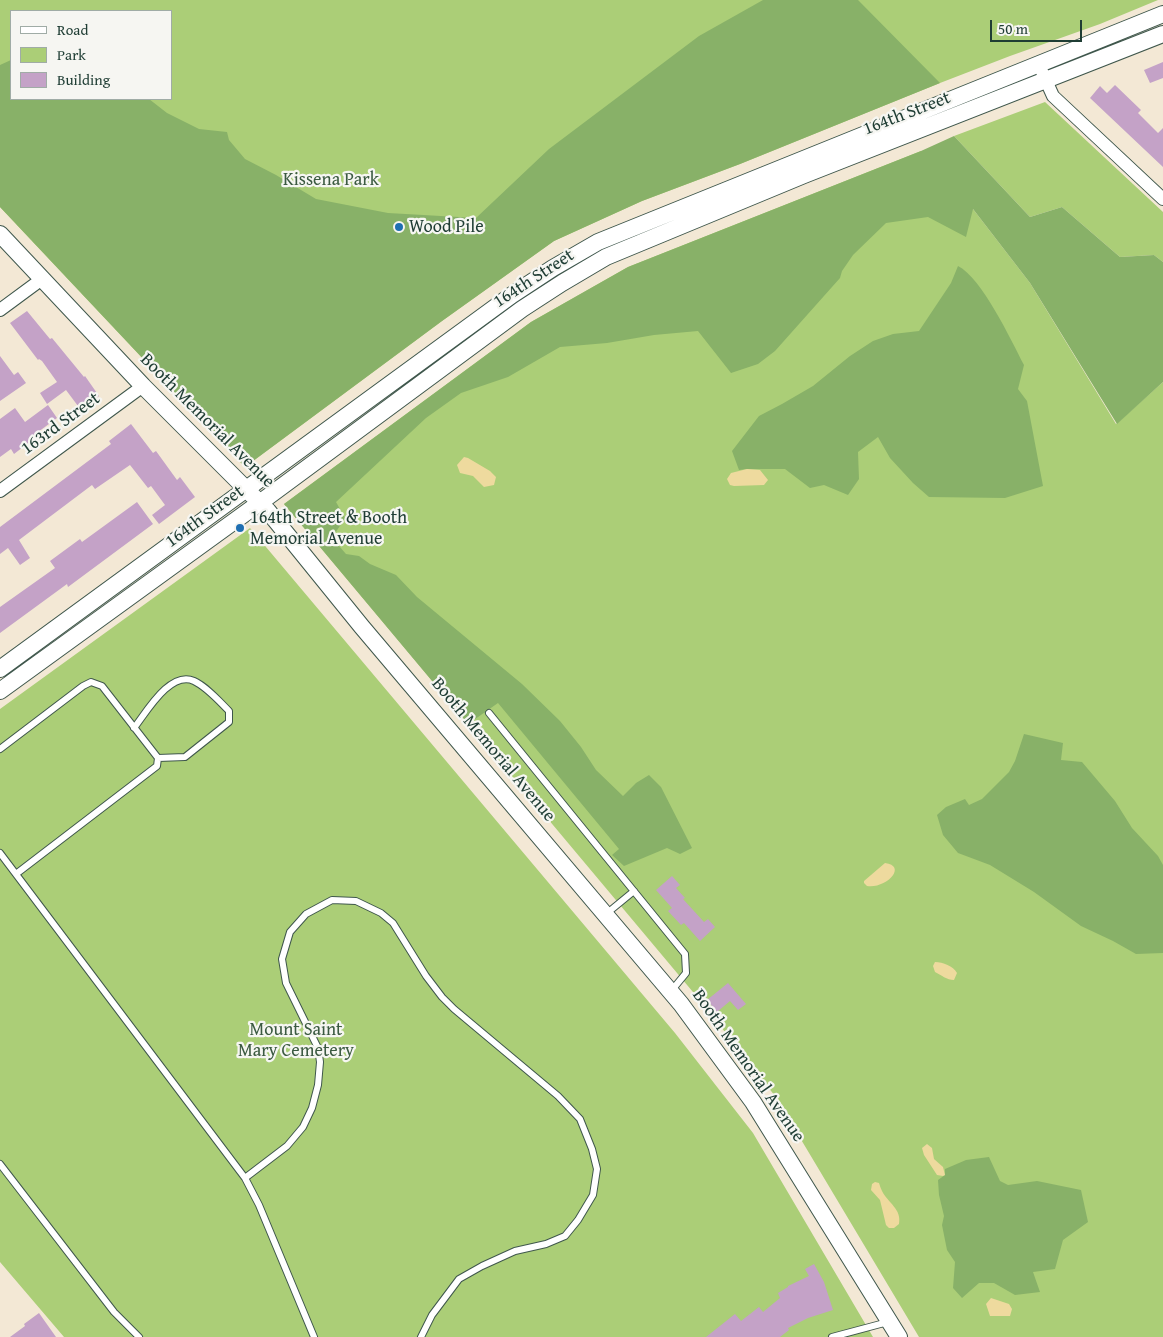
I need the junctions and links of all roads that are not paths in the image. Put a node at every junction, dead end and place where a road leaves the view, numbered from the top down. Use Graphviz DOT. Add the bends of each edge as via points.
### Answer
graph roads {
  1 [pos="1163,14"];
  2 [pos="1163,34"];
  3 [pos="1039,66"];
  4 [pos="1046,81"];
  5 [pos="1163,199"];
  6 [pos="0,234"];
  7 [pos="42,279"];
  8 [pos="0,310"];
  9 [pos="143,386"];
  10 [pos="246,488"];
  11 [pos="0,491"];
  12 [pos="259,502"];
  13 [pos="0,669"];
  14 [pos="0,691"];
  15 [pos="489,713"];
  16 [pos="134,728"];
  17 [pos="0,749"];
  18 [pos="158,758"];
  19 [pos="0,853"];
  20 [pos="16,874"];
  21 [pos="634,890"];
  22 [pos="606,914"];
  23 [pos="671,991"];
  24 [pos="0,1164"];
  25 [pos="245,1178"];
  26 [pos="890,1322"];
  27 [pos="139,1337"];
  28 [pos="314,1337"];
  29 [pos="421,1337"];
  30 [pos="832,1337"];
  31 [pos="899,1337"];
  1 -- 3 [label="street, 164th Street"];
  2 -- 4 [label="street, 164th Street"];
  3 -- 4 [label="street"];
  3 -- 10 [label="street, 164th Street" via="598,242 512,295"];
  4 -- 5 [label="street" via="1053,96"];
  4 -- 12 [label="street, 164th Street" via="804,175 606,258 522,309"];
  6 -- 7 [label="street, Booth Memorial Avenue"];
  7 -- 8 [label="street"];
  7 -- 9 [label="street, Booth Memorial Avenue"];
  9 -- 10 [label="street, Booth Memorial Avenue"];
  9 -- 11 [label="street, 163rd Street"];
  10 -- 12 [label="street, Booth Memorial Avenue"];
  10 -- 13 [label="street, 164th Street"];
  12 -- 14 [label="street, 164th Street"];
  12 -- 22 [label="street, Booth Memorial Avenue"];
  15 -- 21 [label="lane"];
  16 -- 17 [label="lane" via="102,686 91,682"];
  16 -- 18 [label="lane"];
  16 -- 18 [label="lane" via="165,688 176,680 193,680 229,711 229,722 185,757"];
  18 -- 20 [label="lane" via="157,766"];
  19 -- 20 [label="lane"];
  20 -- 25 [label="lane"];
  21 -- 22 [label="lane"];
  21 -- 23 [label="lane" via="685,954 686,973"];
  22 -- 23 [label="street, Booth Memorial Avenue"];
  23 -- 26 [label="street, Booth Memorial Avenue" via="754,1102"];
  24 -- 27 [label="lane" via="114,1312"];
  25 -- 28 [label="lane"];
  25 -- 29 [label="lane" via="287,1146 303,1127 318,1085 318,1048 286,983 282,959 290,932 306,914 332,900 356,901 393,923 442,997 558,1096 580,1119 597,1169 593,1196 565,1236 515,1251 459,1279 432,1315"];
  26 -- 30 [label="lane"];
  26 -- 31 [label="street, Booth Memorial Avenue"];
}
